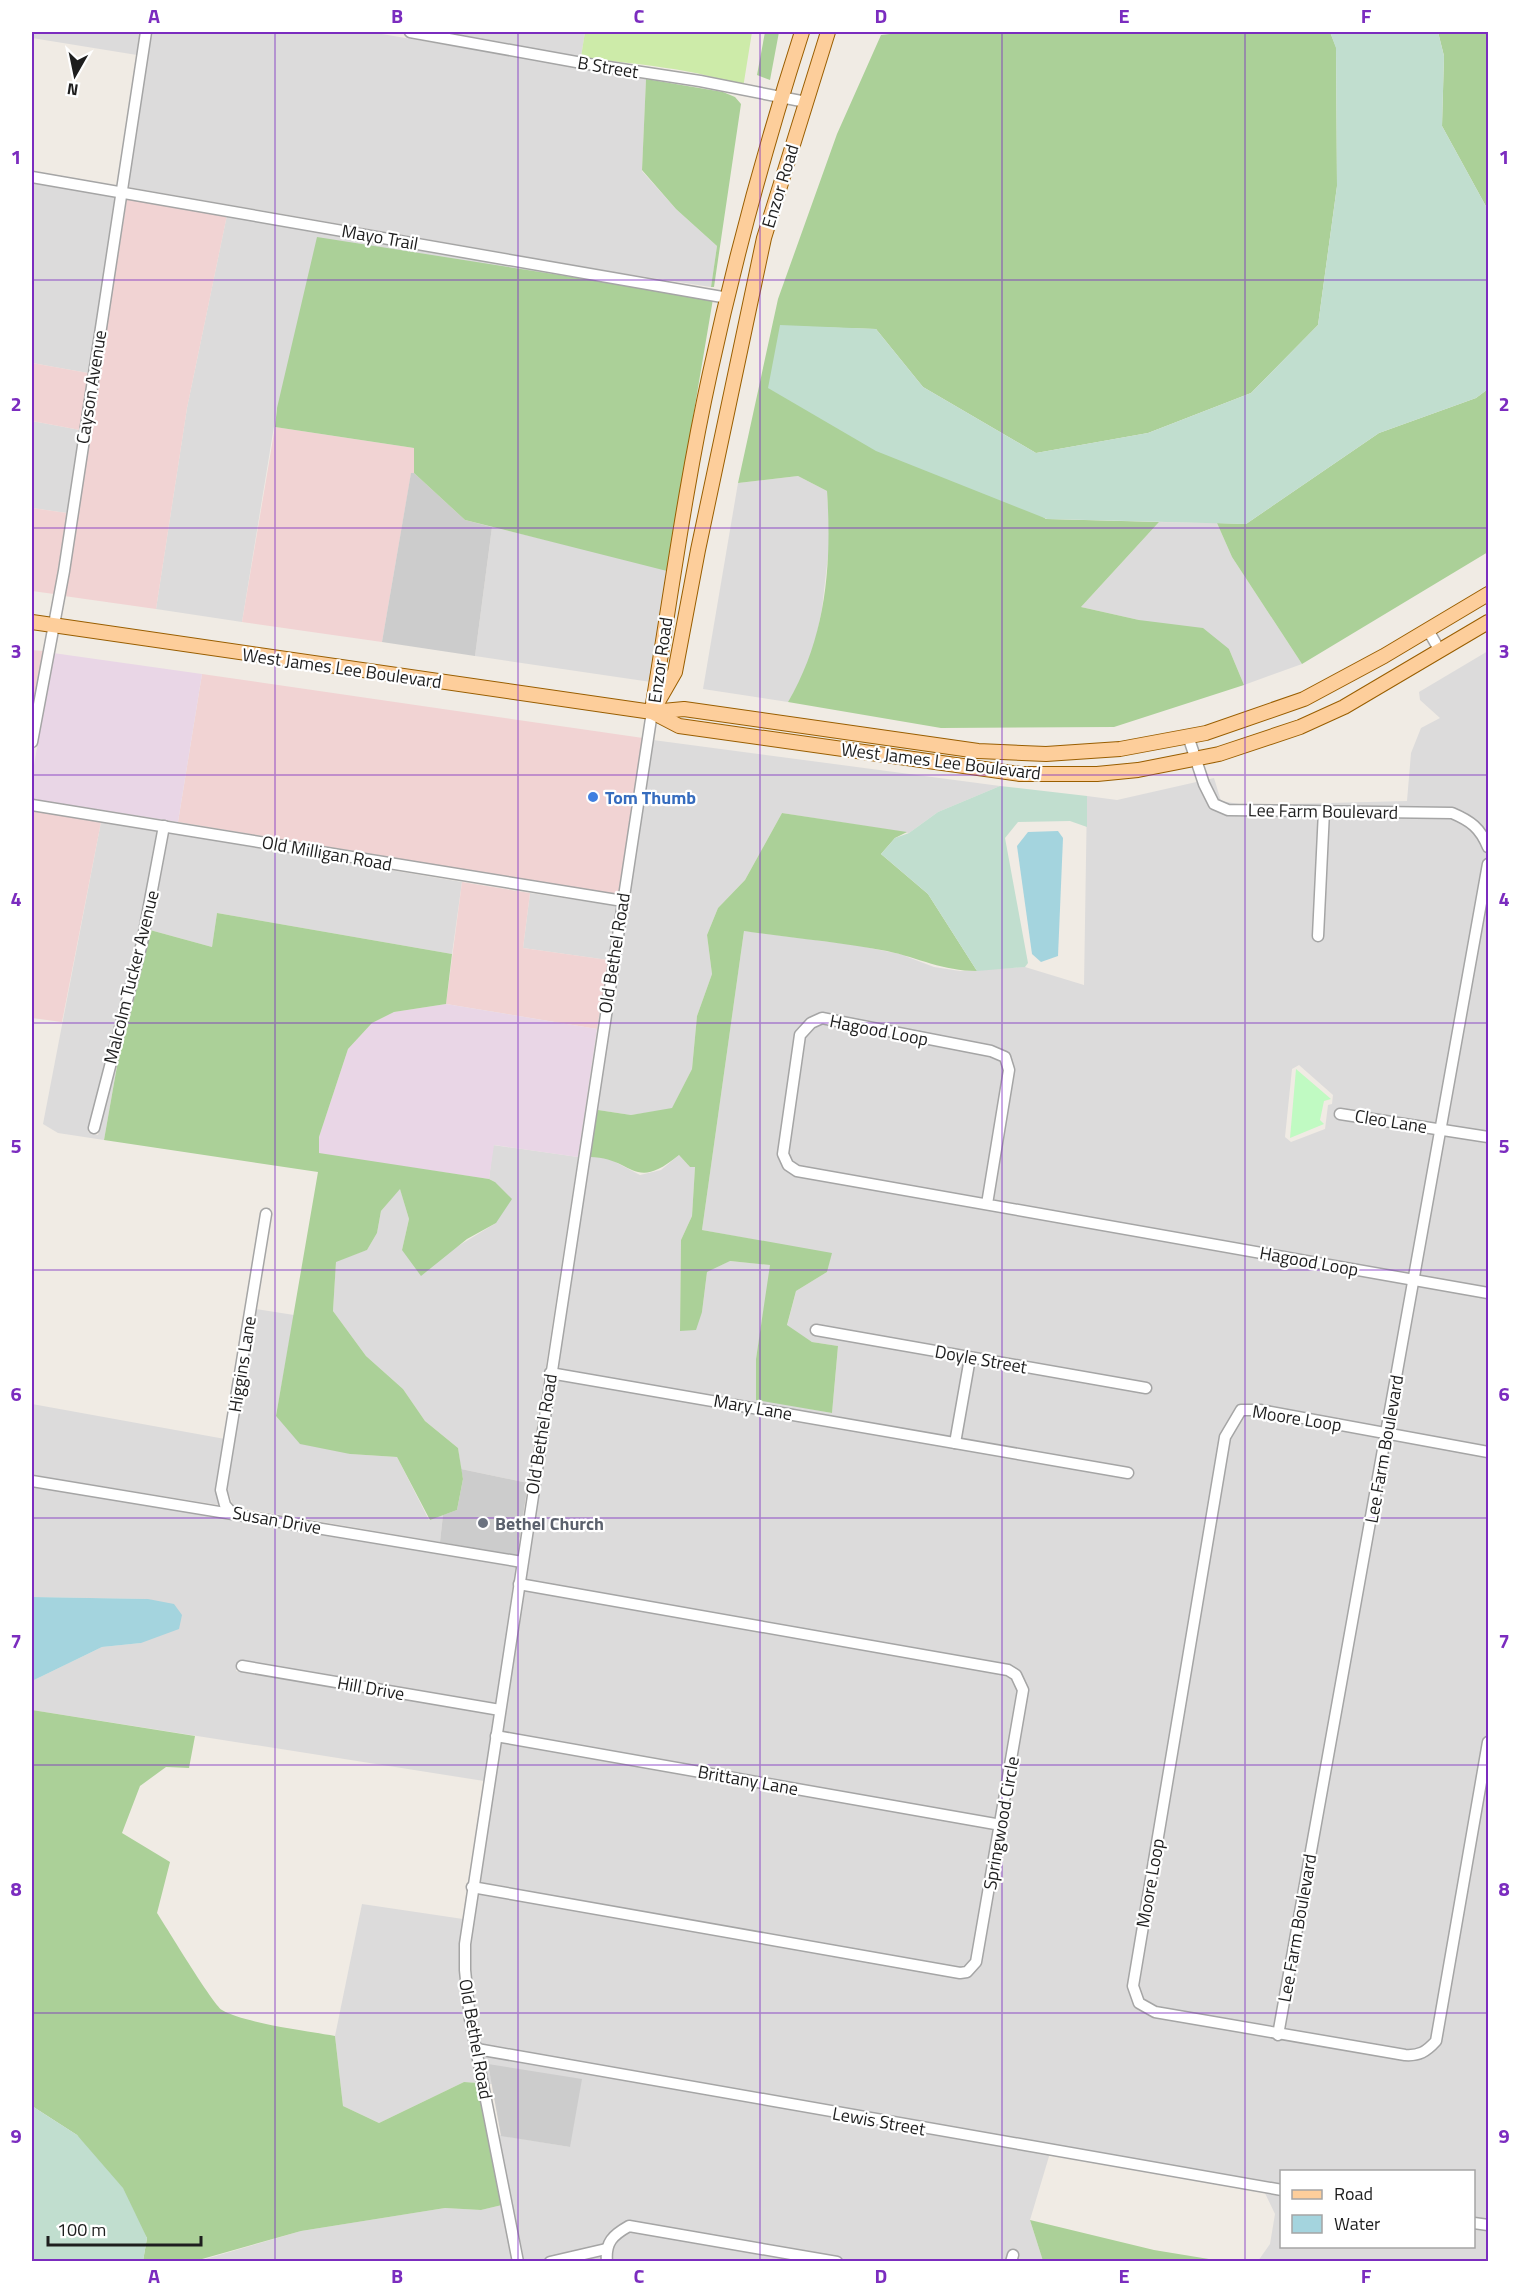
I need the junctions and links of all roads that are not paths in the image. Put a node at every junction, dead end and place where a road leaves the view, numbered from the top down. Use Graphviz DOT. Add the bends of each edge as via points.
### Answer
graph roads {
  1 [pos="146,32"];
  2 [pos="410,32"];
  3 [pos="802,32"];
  4 [pos="828,32"];
  5 [pos="782,97"];
  6 [pos="806,102"];
  7 [pos="32,177"];
  8 [pos="123,192"];
  9 [pos="728,298"];
  10 [pos="1488,594"];
  11 [pos="32,622"];
  12 [pos="1488,622"];
  13 [pos="53,625"];
  14 [pos="1428,630"];
  15 [pos="1440,651"];
  16 [pos="652,712"];
  17 [pos="1188,736"];
  18 [pos="32,742"];
  19 [pos="1196,759"];
  20 [pos="32,805"];
  21 [pos="1324,811"];
  22 [pos="164,826"];
  23 [pos="1488,847"];
  24 [pos="1488,864"];
  25 [pos="623,901"];
  26 [pos="1318,936"];
  27 [pos="1340,1114"];
  28 [pos="94,1128"];
  29 [pos="1441,1129"];
  30 [pos="1488,1137"];
  31 [pos="987,1204"];
  32 [pos="266,1214"];
  33 [pos="1414,1279"];
  34 [pos="1488,1293"];
  35 [pos="816,1330"];
  36 [pos="970,1358"];
  37 [pos="550,1373"];
  38 [pos="1146,1388"];
  39 [pos="1386,1434"];
  40 [pos="955,1443"];
  41 [pos="1488,1452"];
  42 [pos="1128,1473"];
  43 [pos="32,1481"];
  44 [pos="231,1512"];
  45 [pos="522,1562"];
  46 [pos="519,1584"];
  47 [pos="242,1666"];
  48 [pos="500,1710"];
  49 [pos="496,1737"];
  50 [pos="1488,1742"];
  51 [pos="1487,1762"];
  52 [pos="1001,1825"];
  53 [pos="472,1887"];
  54 [pos="1278,2035"];
  55 [pos="477,2049"];
  56 [pos="1280,2190"];
  57 [pos="606,2249"];
  58 [pos="518,2262"];
  59 [pos="550,2262"];
  60 [pos="607,2262"];
  61 [pos="837,2262"];
  1 -- 8 [label="street, Cayson Avenue"];
  2 -- 5 [label="street, B Street"];
  3 -- 5 [label="main road, Enzor Road"];
  4 -- 6 [label="main road, Enzor Road"];
  5 -- 6 [label="street, B Street"];
  5 -- 9 [label="main road, Enzor Road"];
  6 -- 16 [label="main road, Enzor Road" via="765,238 675,672"];
  7 -- 8 [label="street, Mayo Trail"];
  8 -- 9 [label="street, Mayo Trail"];
  8 -- 13 [label="street, Cayson Avenue"];
  9 -- 16 [label="main road, Enzor Road" via="670,591"];
  10 -- 14 [label="main road, West James Lee Boulevard"];
  11 -- 13 [label="main road, West James Lee Boulevard"];
  12 -- 15 [label="main road, West James Lee Boulevard"];
  13 -- 16 [label="main road, West James Lee Boulevard"];
  13 -- 18 [label="street, Cayson Avenue"];
  14 -- 15 [label="street"];
  14 -- 17 [label="main road, West James Lee Boulevard" via="1304,699"];
  15 -- 19 [label="main road, West James Lee Boulevard" via="1344,707 1300,727 1239,749"];
  16 -- 17 [label="main road, West James Lee Boulevard" via="684,709 870,737 1012,753 1082,753"];
  16 -- 19 [label="main road, West James Lee Boulevard" via="680,726 1020,774 1097,774"];
  16 -- 25 [label="street, Old Bethel Road"];
  17 -- 19 [label="street, Lee Farm Boulevard"];
  19 -- 21 [label="street, Lee Farm Boulevard" via="1214,804 1228,810"];
  20 -- 22 [label="street, Old Milligan Road"];
  21 -- 23 [label="street, Lee Farm Boulevard" via="1452,813 1472,821"];
  21 -- 26 [label="street"];
  22 -- 25 [label="street, Old Milligan Road"];
  22 -- 28 [label="street, Malcolm Tucker Avenue" via="132,989"];
  24 -- 29 [label="street, Lee Farm Boulevard"];
  25 -- 37 [label="street, Old Bethel Road"];
  27 -- 29 [label="street, Cleo Lane"];
  29 -- 30 [label="street"];
  29 -- 33 [label="street, Lee Farm Boulevard"];
  31 -- 31 [label="street, Hagood Loop" via="797,1171 788,1165 783,1154 800,1035 811,1023 822,1018 1005,1057 1009,1070"];
  31 -- 33 [label="street, Hagood Loop"];
  32 -- 44 [label="street, Higgins Lane" via="221,1490"];
  33 -- 34 [label="street, Hagood Loop"];
  33 -- 39 [label="street, Lee Farm Boulevard"];
  35 -- 36 [label="street, Doyle Street"];
  36 -- 38 [label="street, Doyle Street"];
  36 -- 40 [label="street"];
  37 -- 40 [label="street, Mary Lane"];
  37 -- 45 [label="street, Old Bethel Road"];
  39 -- 41 [label="street, Moore Loop"];
  39 -- 54 [label="street, Lee Farm Boulevard"];
  39 -- 54 [label="street, Moore Loop" via="1260,1410 1241,1410 1225,1437 1133,1986 1139,2003 1155,2012"];
  40 -- 42 [label="street, Mary Lane"];
  43 -- 44 [label="street, Susan Drive"];
  44 -- 45 [label="street, Susan Drive"];
  45 -- 46 [label="street, Old Bethel Road"];
  46 -- 48 [label="street, Old Bethel Road"];
  46 -- 52 [label="street, Springwood Circle" via="1008,1670 1016,1675 1023,1690"];
  47 -- 48 [label="street, Hill Drive"];
  48 -- 49 [label="street, Old Bethel Road"];
  49 -- 52 [label="street, Brittany Lane"];
  49 -- 53 [label="street, Old Bethel Road"];
  50 -- 51 [label="street, Moore Loop"];
  51 -- 54 [label="street, Moore Loop" via="1436,2041 1417,2056"];
  52 -- 53 [label="street, Springwood Circle" via="976,1962 967,1972 960,1973"];
  53 -- 55 [label="street, Old Bethel Road" via="465,1970"];
  55 -- 56 [label="street, Lewis Street"];
  55 -- 58 [label="street, Old Bethel Road"];
  57 -- 59 [label="street"];
  57 -- 60 [label="street"];
  57 -- 61 [label="street" via="613,2235 629,2226"];
}
